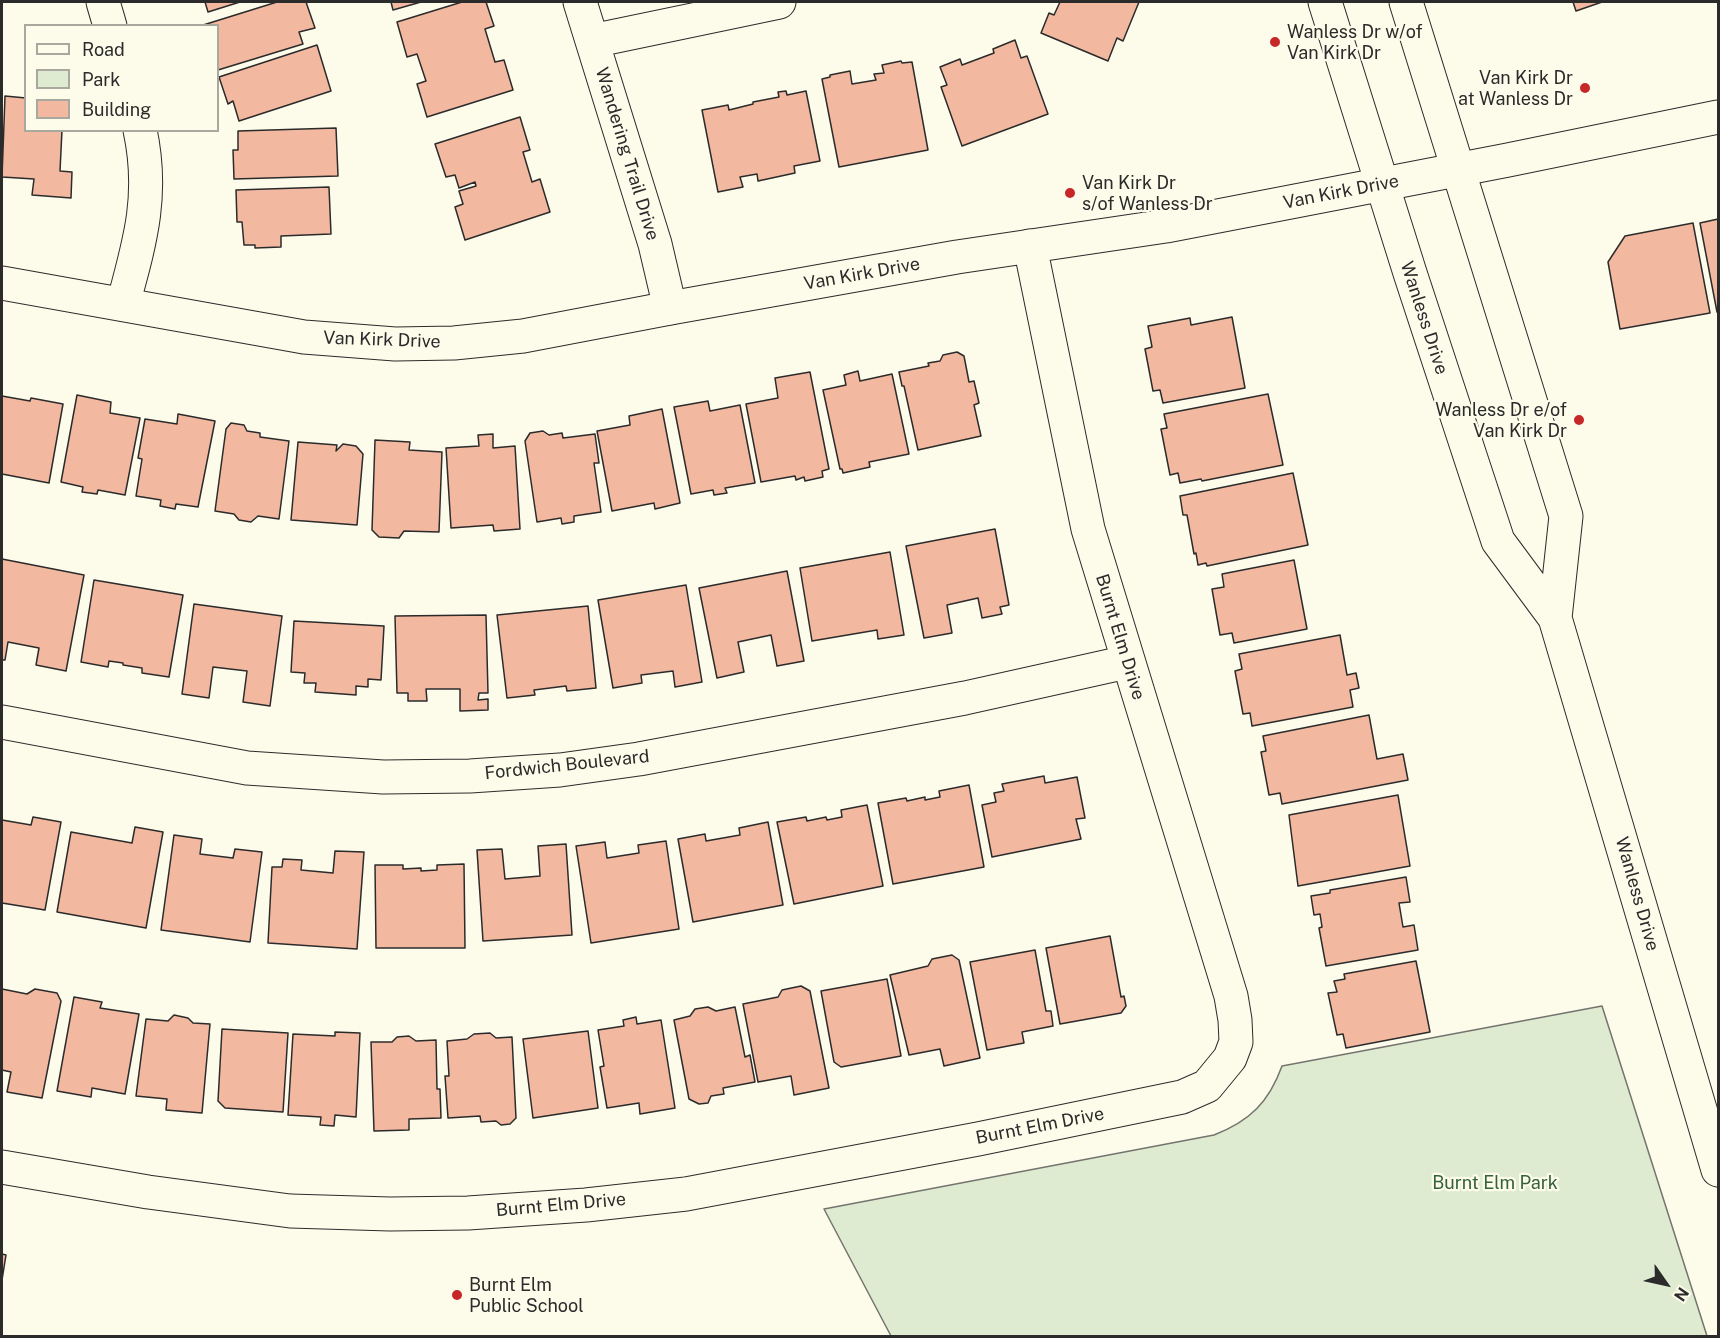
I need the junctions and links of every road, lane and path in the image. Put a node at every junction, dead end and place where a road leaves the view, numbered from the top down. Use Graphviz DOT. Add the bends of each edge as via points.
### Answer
graph roads {
  1 [pos="103,2"];
  2 [pos="580,2"];
  3 [pos="779,2"];
  4 [pos="1325,2"];
  5 [pos="1406,2"];
  6 [pos="110,24"];
  7 [pos="592,40"];
  8 [pos="1719,117"];
  9 [pos="140,132"];
  10 [pos="1458,170"];
  11 [pos="1382,184"];
  12 [pos="1030,246"];
  13 [pos="2,283"];
  14 [pos="123,304"];
  15 [pos="670,308"];
  16 [pos="1555,618"];
  17 [pos="1127,662"];
  18 [pos="2,722"];
  19 [pos="2,1167"];
  20 [pos="1719,1170"];
  1 -- 6 [label="street"];
  2 -- 7 [label="street, Wandering Trail Drive"];
  3 -- 7 [label="street"];
  4 -- 11 [label="street, Wanless Drive"];
  5 -- 10 [label="street, Wanless Drive"];
  7 -- 15 [label="street, Wandering Trail Drive" via="655,244"];
  8 -- 10 [label="street, Van Kirk Drive"];
  9 -- 14 [label="street" via="147,188 141,235"];
  10 -- 11 [label="street, Van Kirk Drive"];
  10 -- 16 [label="street, Wanless Drive" via="1566,516"];
  11 -- 12 [label="street, Van Kirk Drive" via="1166,226"];
  11 -- 16 [label="street, Wanless Drive" via="1498,541"];
  12 -- 15 [label="street, Van Kirk Drive"];
  12 -- 17 [label="street, Burnt Elm Drive" via="1088,530"];
  13 -- 14 [label="street, Van Kirk Drive"];
  14 -- 15 [label="street, Van Kirk Drive" via="304,337 395,344 523,336"];
  16 -- 20 [label="street, Wanless Drive"];
  17 -- 18 [label="street, Fordwich Boulevard" via="965,698 639,759 560,770 470,776 383,777 248,768"];
  17 -- 19 [label="street, Burnt Elm Drive" via="1231,996 1236,1042 1230,1058 1207,1086 1182,1097 955,1143 686,1194 586,1205 390,1214 290,1211"];
}
